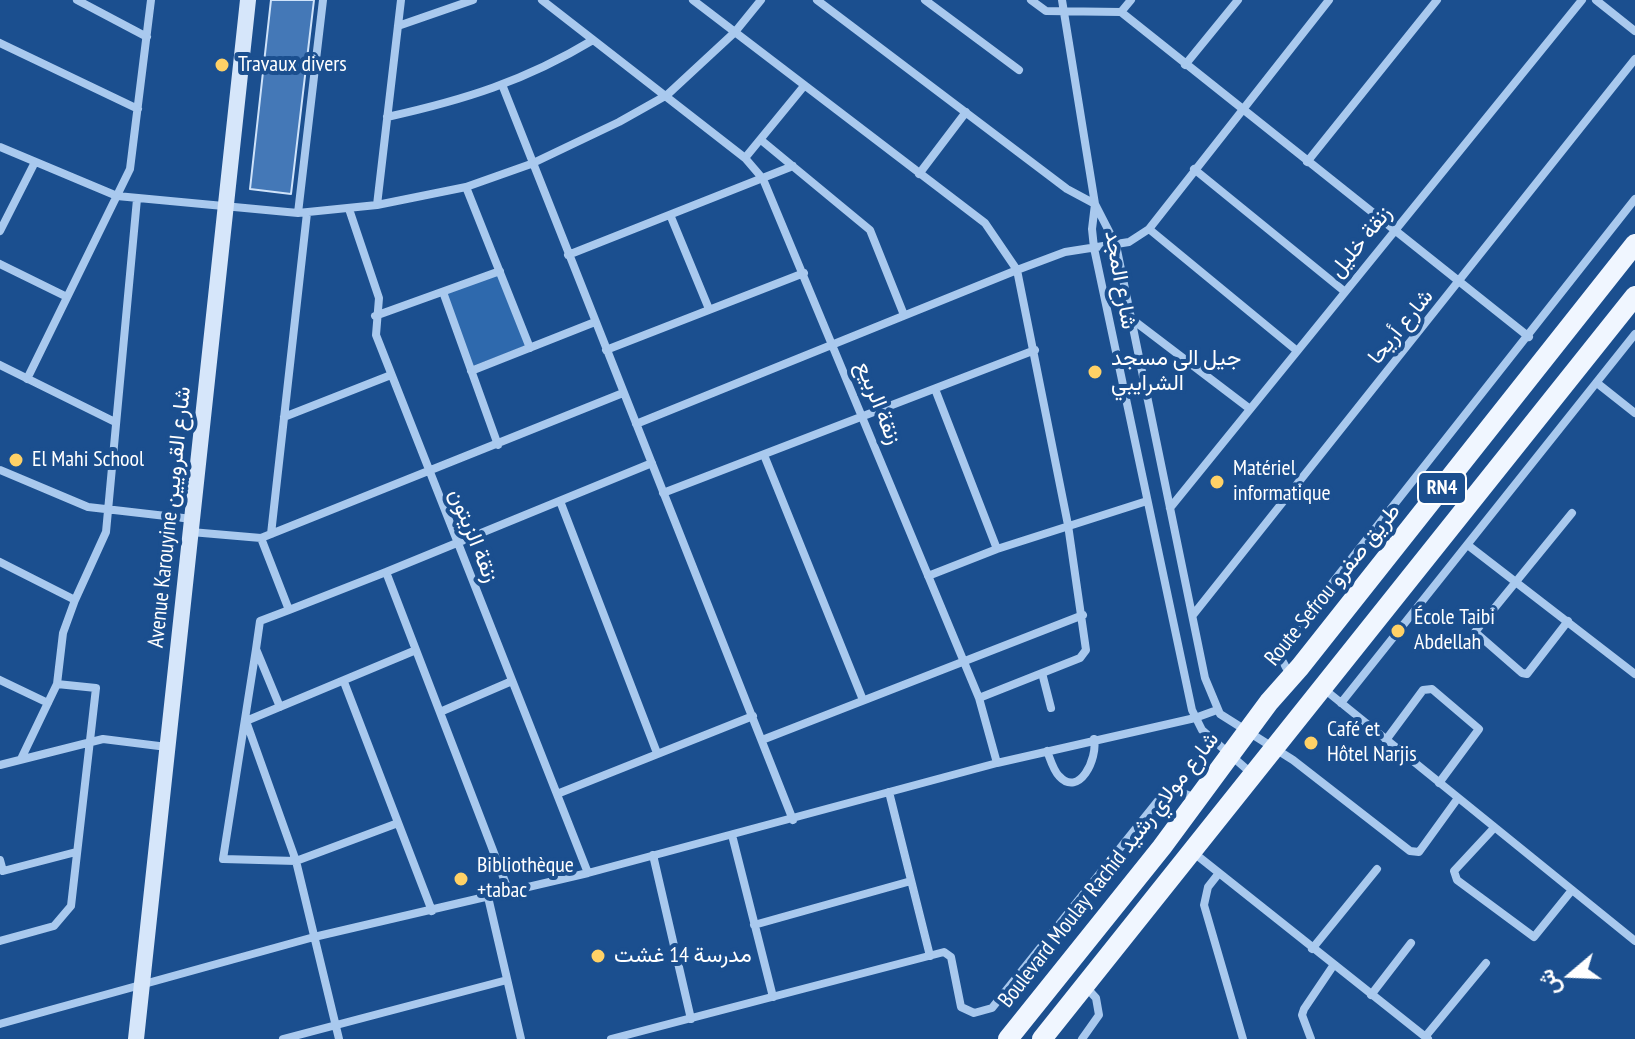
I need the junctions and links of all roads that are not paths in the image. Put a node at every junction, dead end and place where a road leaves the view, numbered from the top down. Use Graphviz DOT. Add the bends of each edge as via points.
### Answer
graph roads {
  1 [pos="77,0"];
  2 [pos="151,0"];
  3 [pos="248,0"];
  4 [pos="323,0"];
  5 [pos="401,0"];
  6 [pos="473,0"];
  7 [pos="542,0"];
  8 [pos="693,0"];
  9 [pos="761,0"];
  10 [pos="817,0"];
  11 [pos="925,0"];
  12 [pos="1031,0"];
  13 [pos="1062,0"];
  14 [pos="1131,0"];
  15 [pos="1238,0"];
  16 [pos="1329,0"];
  17 [pos="1437,0"];
  18 [pos="1582,0"];
  19 [pos="1596,0"];
  20 [pos="1064,11"];
  21 [pos="1121,12"];
  22 [pos="398,26"];
  23 [pos="1635,31"];
  24 [pos="735,32"];
  25 [pos="147,37"];
  26 [pos="593,40"];
  27 [pos="0,43"];
  28 [pos="1635,59"];
  29 [pos="1185,65"];
  30 [pos="1019,70"];
  31 [pos="804,86"];
  32 [pos="503,87"];
  33 [pos="667,95"];
  34 [pos="138,109"];
  35 [pos="1240,109"];
  36 [pos="966,112"];
  37 [pos="387,117"];
  38 [pos="761,140"];
  39 [pos="0,147"];
  40 [pos="745,158"];
  41 [pos="35,162"];
  42 [pos="1307,162"];
  43 [pos="531,164"];
  44 [pos="793,166"];
  45 [pos="1194,169"];
  46 [pos="919,174"];
  47 [pos="763,179"];
  48 [pos="466,187"];
  49 [pos="117,196"];
  50 [pos="137,199"];
  51 [pos="1635,199"];
  52 [pos="1095,204"];
  53 [pos="377,205"];
  54 [pos="225,209"];
  55 [pos="349,209"];
  56 [pos="302,213"];
  57 [pos="671,217"];
  58 [pos="1149,229"];
  59 [pos="1394,230"];
  60 [pos="0,231"];
  61 [pos="1635,244"];
  62 [pos="1116,245"];
  63 [pos="1094,248"];
  64 [pos="568,255"];
  65 [pos="0,264"];
  66 [pos="1017,270"];
  67 [pos="500,271"];
  68 [pos="804,273"];
  69 [pos="1460,282"];
  70 [pos="1344,291"];
  71 [pos="443,292"];
  72 [pos="1635,296"];
  73 [pos="67,297"];
  74 [pos="709,309"];
  75 [pos="904,315"];
  76 [pos="375,316"];
  77 [pos="1132,320"];
  78 [pos="595,322"];
  79 [pos="1635,334"];
  80 [pos="1529,337"];
  81 [pos="834,344"];
  82 [pos="530,348"];
  83 [pos="606,350"];
  84 [pos="1035,350"];
  85 [pos="1296,350"];
  86 [pos="0,365"];
  87 [pos="471,371"];
  88 [pos="391,375"];
  89 [pos="27,379"];
  90 [pos="1597,383"];
  91 [pos="935,389"];
  92 [pos="623,393"];
  93 [pos="1250,409"];
  94 [pos="1635,413"];
  95 [pos="284,417"];
  96 [pos="864,417"];
  97 [pos="115,422"];
  98 [pos="636,424"];
  99 [pos="498,445"];
  100 [pos="764,455"];
  101 [pos="652,463"];
  102 [pos="0,470"];
  103 [pos="429,474"];
  104 [pos="663,493"];
  105 [pos="560,501"];
  106 [pos="1147,501"];
  107 [pos="1170,508"];
  108 [pos="107,511"];
  109 [pos="1572,513"];
  110 [pos="1068,525"];
  111 [pos="191,526"];
  112 [pos="271,534"];
  113 [pos="261,538"];
  114 [pos="457,544"];
  115 [pos="1469,546"];
  116 [pos="997,549"];
  117 [pos="0,562"];
  118 [pos="386,572"];
  119 [pos="928,576"];
  120 [pos="1515,580"];
  121 [pos="75,600"];
  122 [pos="289,610"];
  123 [pos="1083,615"];
  124 [pos="1193,615"];
  125 [pos="1568,621"];
  126 [pos="256,649"];
  127 [pos="416,650"];
  128 [pos="1635,659"];
  129 [pos="963,662"];
  130 [pos="1631,671"];
  131 [pos="1042,673"];
  132 [pos="1291,677"];
  133 [pos="0,680"];
  134 [pos="512,681"];
  135 [pos="344,682"];
  136 [pos="57,684"];
  137 [pos="1323,689"];
  138 [pos="979,698"];
  139 [pos="863,700"];
  140 [pos="48,703"];
  141 [pos="1341,703"];
  142 [pos="280,707"];
  143 [pos="1051,708"];
  144 [pos="1217,710"];
  145 [pos="440,712"];
  146 [pos="753,716"];
  147 [pos="1195,718"];
  148 [pos="246,721"];
  149 [pos="1247,730"];
  150 [pos="1094,739"];
  151 [pos="762,740"];
  152 [pos="1386,740"];
  153 [pos="90,742"];
  154 [pos="168,747"];
  155 [pos="1275,747"];
  156 [pos="1047,751"];
  157 [pos="657,753"];
  158 [pos="1228,756"];
  159 [pos="21,759"];
  160 [pos="997,763"];
  161 [pos="0,765"];
  162 [pos="1254,775"];
  163 [pos="1439,783"];
  164 [pos="889,792"];
  165 [pos="557,794"];
  166 [pos="1197,798"];
  167 [pos="1458,798"];
  168 [pos="793,820"];
  169 [pos="398,823"];
  170 [pos="1494,828"];
  171 [pos="732,835"];
  172 [pos="1193,851"];
  173 [pos="76,852"];
  174 [pos="653,855"];
  175 [pos="0,860"];
  176 [pos="296,861"];
  177 [pos="1377,869"];
  178 [pos="2,871"];
  179 [pos="588,873"];
  180 [pos="1219,873"];
  181 [pos="911,881"];
  182 [pos="1572,890"];
  183 [pos="509,892"];
  184 [pos="488,897"];
  185 [pos="432,911"];
  186 [pos="754,925"];
  187 [pos="314,937"];
  188 [pos="0,941"];
  189 [pos="1635,941"];
  190 [pos="1411,943"];
  191 [pos="1312,949"];
  192 [pos="930,956"];
  193 [pos="1486,963"];
  194 [pos="1333,966"];
  195 [pos="507,980"];
  196 [pos="143,986"];
  197 [pos="1085,986"];
  198 [pos="1371,995"];
  199 [pos="773,997"];
  200 [pos="691,1019"];
  201 [pos="0,1024"];
  202 [pos="336,1025"];
  203 [pos="1427,1038"];
  204 [pos="136,1039"];
  205 [pos="283,1039"];
  206 [pos="339,1039"];
  207 [pos="521,1039"];
  208 [pos="611,1039"];
  209 [pos="1008,1039"];
  210 [pos="1042,1039"];
  211 [pos="1082,1039"];
  212 [pos="1243,1039"];
  213 [pos="1311,1039"];
  1 -- 25 [label="street"];
  2 -- 25 [label="street"];
  3 -- 54 [label="street, Avenue Karouyine شارع القرويين"];
  4 -- 56 [label="street"];
  5 -- 22 [label="street"];
  6 -- 22 [label="street"];
  7 -- 26 [label="street, زنقة الربيع"];
  8 -- 24 [label="street"];
  9 -- 24 [label="street"];
  10 -- 36 [label="street"];
  11 -- 30 [label="street"];
  12 -- 20 [label="street" via="1046,11"];
  13 -- 20 [label="street"];
  14 -- 21 [label="street"];
  15 -- 29 [label="street"];
  16 -- 35 [label="street"];
  17 -- 42 [label="street"];
  18 -- 59 [label="street, زنقة خليل"];
  19 -- 23 [label="street"];
  20 -- 21 [label="street"];
  20 -- 52 [label="street"];
  21 -- 29 [label="street"];
  22 -- 37 [label="street"];
  24 -- 31 [label="street"];
  24 -- 33 [label="street"];
  25 -- 34 [label="street"];
  26 -- 32 [label="street"];
  26 -- 33 [label="street, زنقة الربيع"];
  27 -- 34 [label="street"];
  28 -- 69 [label="street, شارع أريحا"];
  29 -- 35 [label="street"];
  31 -- 38 [label="street"];
  31 -- 46 [label="street"];
  32 -- 37 [label="street"];
  32 -- 43 [label="street"];
  33 -- 40 [label="street, زنقة الربيع"];
  33 -- 43 [label="street"];
  34 -- 49 [label="street" via="130,169"];
  35 -- 42 [label="street"];
  35 -- 45 [label="street"];
  36 -- 46 [label="street"];
  36 -- 52 [label="street" via="1067,189"];
  37 -- 53 [label="street"];
  38 -- 40 [label="street"];
  38 -- 44 [label="street"];
  39 -- 41 [label="street"];
  40 -- 47 [label="street, زنقة الربيع"];
  41 -- 49 [label="street"];
  41 -- 60 [label="street"];
  42 -- 59 [label="street"];
  43 -- 48 [label="street"];
  43 -- 64 [label="street"];
  44 -- 47 [label="street"];
  44 -- 75 [label="street" via="870,230"];
  45 -- 58 [label="street"];
  45 -- 70 [label="street"];
  46 -- 66 [label="street" via="985,223"];
  47 -- 57 [label="street"];
  47 -- 68 [label="street, زنقة الربيع"];
  48 -- 53 [label="street"];
  48 -- 67 [label="street"];
  49 -- 50 [label="street"];
  49 -- 73 [label="street"];
  50 -- 54 [label="street"];
  50 -- 97 [label="street"];
  51 -- 80 [label="street"];
  52 -- 62 [label="street, شارع المجد"];
  52 -- 63 [label="street, شارع المجد"];
  53 -- 55 [label="street"];
  54 -- 56 [label="street"];
  54 -- 111 [label="street, Avenue Karouyine شارع القرويين"];
  55 -- 56 [label="street"];
  55 -- 76 [label="street, زنقة الزيتون" via="379,298"];
  56 -- 95 [label="street"];
  57 -- 64 [label="street"];
  57 -- 74 [label="street"];
  58 -- 62 [label="street"];
  58 -- 85 [label="street"];
  59 -- 69 [label="street"];
  59 -- 70 [label="street, زنقة خليل"];
  61 -- 132 [label="main road, Route Sefrou طريق صفرو / RN4"];
  62 -- 63 [label="street"];
  62 -- 77 [label="street, شارع المجد"];
  63 -- 66 [label="street" via="1065,252"];
  63 -- 106 [label="street, شارع المجد"];
  64 -- 78 [label="street"];
  65 -- 73 [label="street"];
  66 -- 75 [label="street"];
  66 -- 84 [label="street"];
  67 -- 71 [label="street"];
  67 -- 82 [label="street"];
  68 -- 74 [label="street"];
  68 -- 81 [label="street, زنقة الربيع"];
  69 -- 80 [label="street"];
  69 -- 124 [label="street, شارع أريحا"];
  70 -- 85 [label="street, زنقة خليل"];
  71 -- 76 [label="street"];
  71 -- 87 [label="street"];
  72 -- 137 [label="main road, RN4"];
  73 -- 89 [label="street"];
  74 -- 83 [label="street"];
  75 -- 81 [label="street"];
  76 -- 88 [label="street, زنقة الزيتون" via="376,335"];
  77 -- 93 [label="street"];
  77 -- 107 [label="street, شارع المجد"];
  78 -- 82 [label="street"];
  78 -- 83 [label="street"];
  79 -- 90 [label="street"];
  80 -- 132 [label="street" via="1281,648"];
  81 -- 96 [label="street, زنقة الربيع"];
  81 -- 98 [label="street"];
  82 -- 87 [label="street"];
  83 -- 92 [label="street"];
  84 -- 91 [label="street"];
  84 -- 110 [label="street"];
  85 -- 93 [label="street, زنقة خليل"];
  86 -- 89 [label="street"];
  87 -- 99 [label="street"];
  88 -- 95 [label="street"];
  88 -- 103 [label="street, زنقة الزيتون"];
  89 -- 97 [label="street"];
  90 -- 94 [label="street"];
  90 -- 115 [label="street"];
  91 -- 96 [label="street"];
  91 -- 116 [label="street"];
  92 -- 98 [label="street"];
  92 -- 99 [label="street"];
  93 -- 107 [label="street, زنقة خليل"];
  95 -- 112 [label="street"];
  96 -- 100 [label="street"];
  96 -- 119 [label="street, زنقة الربيع"];
  97 -- 108 [label="street"];
  98 -- 101 [label="street"];
  99 -- 103 [label="street"];
  100 -- 104 [label="street"];
  100 -- 139 [label="street"];
  101 -- 104 [label="street"];
  101 -- 105 [label="street"];
  102 -- 108 [label="street"];
  103 -- 112 [label="street"];
  103 -- 114 [label="street, زنقة الزيتون"];
  104 -- 146 [label="street"];
  105 -- 114 [label="street"];
  105 -- 157 [label="street"];
  106 -- 110 [label="street"];
  106 -- 147 [label="street, شارع المجد"];
  107 -- 124 [label="street, شارع المجد"];
  108 -- 111 [label="street"];
  108 -- 121 [label="street" via="106,532"];
  109 -- 120 [label="street"];
  110 -- 116 [label="street"];
  110 -- 123 [label="street"];
  111 -- 113 [label="street"];
  111 -- 154 [label="street, Avenue Karouyine شارع القرويين"];
  112 -- 113 [label="street"];
  113 -- 122 [label="street"];
  114 -- 118 [label="street"];
  114 -- 134 [label="street, زنقة الزيتون"];
  115 -- 120 [label="street"];
  115 -- 141 [label="street"];
  116 -- 119 [label="street"];
  117 -- 121 [label="street"];
  118 -- 122 [label="street"];
  118 -- 127 [label="street"];
  119 -- 129 [label="street, زنقة الربيع"];
  120 -- 125 [label="street"];
  120 -- 125 [label="street" via="1475,632 1522,673 1531,672"];
  121 -- 136 [label="street" via="63,633"];
  122 -- 126 [label="street" via="260,621"];
  123 -- 129 [label="street"];
  123 -- 131 [label="street" via="1085,655"];
  124 -- 144 [label="street, شارع المجد"];
  125 -- 130 [label="street"];
  126 -- 142 [label="street"];
  126 -- 148 [label="street"];
  127 -- 135 [label="street"];
  127 -- 145 [label="street"];
  128 -- 130 [label="street"];
  129 -- 138 [label="street, زنقة الربيع"];
  129 -- 139 [label="street"];
  131 -- 138 [label="street"];
  131 -- 143 [label="street"];
  132 -- 149 [label="main road, Route Sefrou طريق صفرو / RN4"];
  133 -- 140 [label="street"];
  134 -- 145 [label="street"];
  134 -- 165 [label="street, زنقة الزيتون"];
  135 -- 142 [label="street"];
  135 -- 169 [label="street"];
  136 -- 140 [label="street"];
  136 -- 153 [label="street" via="96,688"];
  137 -- 141 [label="street"];
  137 -- 155 [label="main road, RN4"];
  138 -- 160 [label="street, زنقة الربيع"];
  139 -- 151 [label="street"];
  140 -- 159 [label="street"];
  141 -- 152 [label="street"];
  142 -- 148 [label="street"];
  144 -- 147 [label="street"];
  144 -- 149 [label="street"];
  145 -- 183 [label="street"];
  146 -- 151 [label="street"];
  146 -- 157 [label="street"];
  147 -- 150 [label="street"];
  147 -- 158 [label="street, شارع المجد"];
  148 -- 176 [label="street"];
  148 -- 176 [label="street" via="223,859"];
  149 -- 155 [label="street"];
  149 -- 158 [label="main road, Boulevard Moulay Rachid شارع مولاي رشيد / RN4"];
  150 -- 156 [label="street"];
  150 -- 156 [label="street" via="1096,757 1078,779 1061,778"];
  151 -- 168 [label="street"];
  152 -- 163 [label="street"];
  152 -- 163 [label="street" via="1423,690 1432,689 1479,729"];
  153 -- 154 [label="street"];
  153 -- 159 [label="street"];
  153 -- 173 [label="street"];
  154 -- 196 [label="street, Avenue Karouyine شارع القرويين"];
  155 -- 162 [label="main road, RN4"];
  155 -- 167 [label="street" via="1416,853"];
  156 -- 160 [label="street"];
  157 -- 165 [label="street"];
  158 -- 162 [label="street, شارع المجد"];
  158 -- 166 [label="main road, Boulevard Moulay Rachid شارع مولاي رشيد / RN4"];
  159 -- 161 [label="street"];
  160 -- 164 [label="street"];
  162 -- 172 [label="main road, RN4"];
  163 -- 167 [label="street"];
  164 -- 168 [label="street"];
  164 -- 181 [label="street"];
  165 -- 179 [label="street, زنقة الزيتون"];
  166 -- 192 [label="street" via="1175,790 1161,797 992,1008 967,1012 961,1007 949,953"];
  166 -- 209 [label="main road, Boulevard Moulay Rachid شارع مولاي رشيد / RN4"];
  167 -- 170 [label="street"];
  168 -- 171 [label="street"];
  169 -- 176 [label="street"];
  169 -- 185 [label="street"];
  170 -- 182 [label="street"];
  170 -- 182 [label="street" via="1454,871 1457,880 1534,937"];
  171 -- 174 [label="street"];
  171 -- 186 [label="street"];
  172 -- 180 [label="street"];
  172 -- 197 [label="main road, RN4"];
  173 -- 178 [label="street"];
  173 -- 188 [label="street" via="71,906 54,926"];
  174 -- 179 [label="street"];
  174 -- 200 [label="street"];
  175 -- 178 [label="street"];
  176 -- 187 [label="street"];
  177 -- 191 [label="street"];
  179 -- 183 [label="street"];
  180 -- 191 [label="street"];
  180 -- 212 [label="street" via="1208,887 1204,905"];
  181 -- 186 [label="street"];
  181 -- 192 [label="street"];
  182 -- 189 [label="street"];
  183 -- 184 [label="street"];
  184 -- 185 [label="street"];
  184 -- 195 [label="street"];
  185 -- 187 [label="street"];
  186 -- 199 [label="street"];
  187 -- 196 [label="street"];
  187 -- 202 [label="street"];
  190 -- 198 [label="street"];
  191 -- 194 [label="street"];
  192 -- 199 [label="street"];
  193 -- 203 [label="street"];
  194 -- 198 [label="street"];
  194 -- 213 [label="street" via="1302,1015"];
  195 -- 202 [label="street"];
  195 -- 207 [label="street"];
  196 -- 201 [label="street"];
  196 -- 204 [label="street, Avenue Karouyine شارع القرويين"];
  197 -- 210 [label="main road, RN4"];
  197 -- 211 [label="street" via="1096,998 1099,1015"];
  198 -- 203 [label="street"];
  199 -- 200 [label="street"];
  200 -- 208 [label="street"];
  202 -- 205 [label="street"];
  202 -- 206 [label="street"];
}
